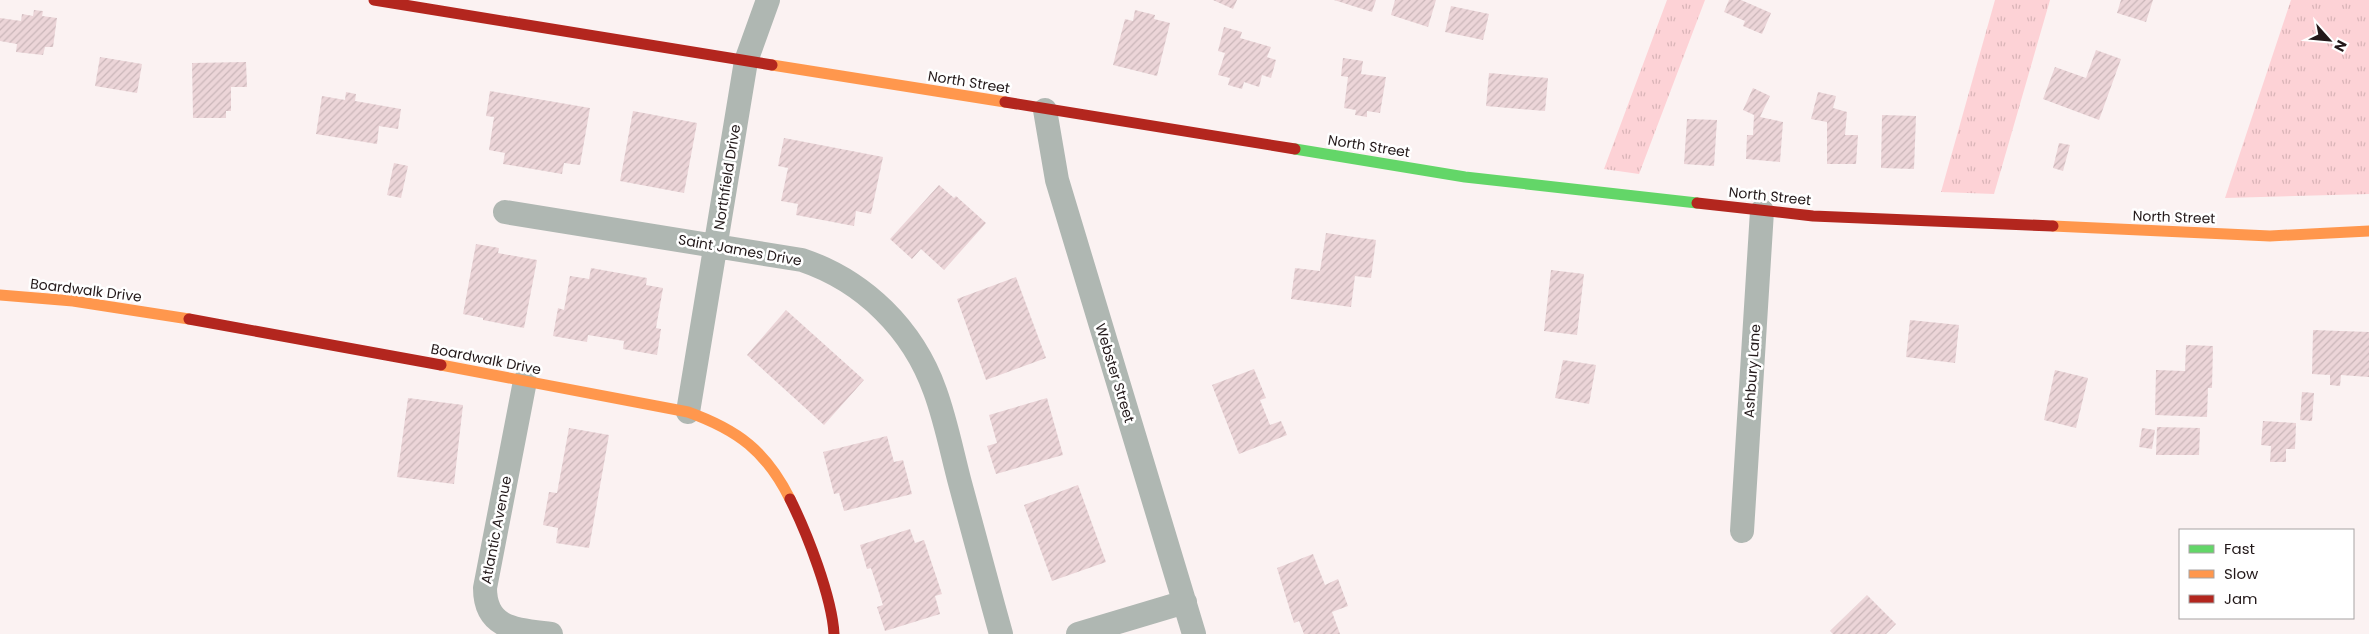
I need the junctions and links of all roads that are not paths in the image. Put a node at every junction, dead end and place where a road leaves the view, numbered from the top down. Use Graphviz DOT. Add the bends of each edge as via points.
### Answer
graph roads {
  1 [pos="374,0"];
  2 [pos="768,0"];
  3 [pos="746,61"];
  4 [pos="1045,110"];
  5 [pos="1762,211"];
  6 [pos="505,212"];
  7 [pos="2369,231"];
  8 [pos="716,246"];
  9 [pos="0,295"];
  10 [pos="525,381"];
  11 [pos="688,412"];
  12 [pos="1742,531"];
  13 [pos="1184,602"];
  14 [pos="552,634"];
  15 [pos="834,634"];
  16 [pos="1001,634"];
  17 [pos="1078,634"];
  18 [pos="1194,634"];
  1 -- 3 [label="main road, North Street"];
  2 -- 3 [label="street, Northfield Drive"];
  3 -- 4 [label="main road, North Street"];
  3 -- 8 [label="street, Northfield Drive"];
  4 -- 5 [label="main road, North Street" via="1465,177"];
  4 -- 13 [label="street, Webster Street" via="1057,180"];
  5 -- 7 [label="main road, North Street" via="1843,218 2270,236"];
  5 -- 12 [label="street, Ashbury Lane"];
  6 -- 8 [label="street, Saint James Drive"];
  8 -- 11 [label="street, Northfield Drive"];
  8 -- 16 [label="street, Saint James Drive" via="802,260 827,268 870,297 915,348 936,392"];
  9 -- 10 [label="main road, Boardwalk Drive" via="73,301 233,326"];
  10 -- 11 [label="main road, Boardwalk Drive"];
  10 -- 14 [label="street, Atlantic Avenue" via="485,600 488,610 502,624 519,630"];
  11 -- 15 [label="main road, Boardwalk Drive" via="727,428 773,469 792,499 833,618"];
  13 -- 17 [label="street"];
  13 -- 18 [label="street, Webster Street"];
}
